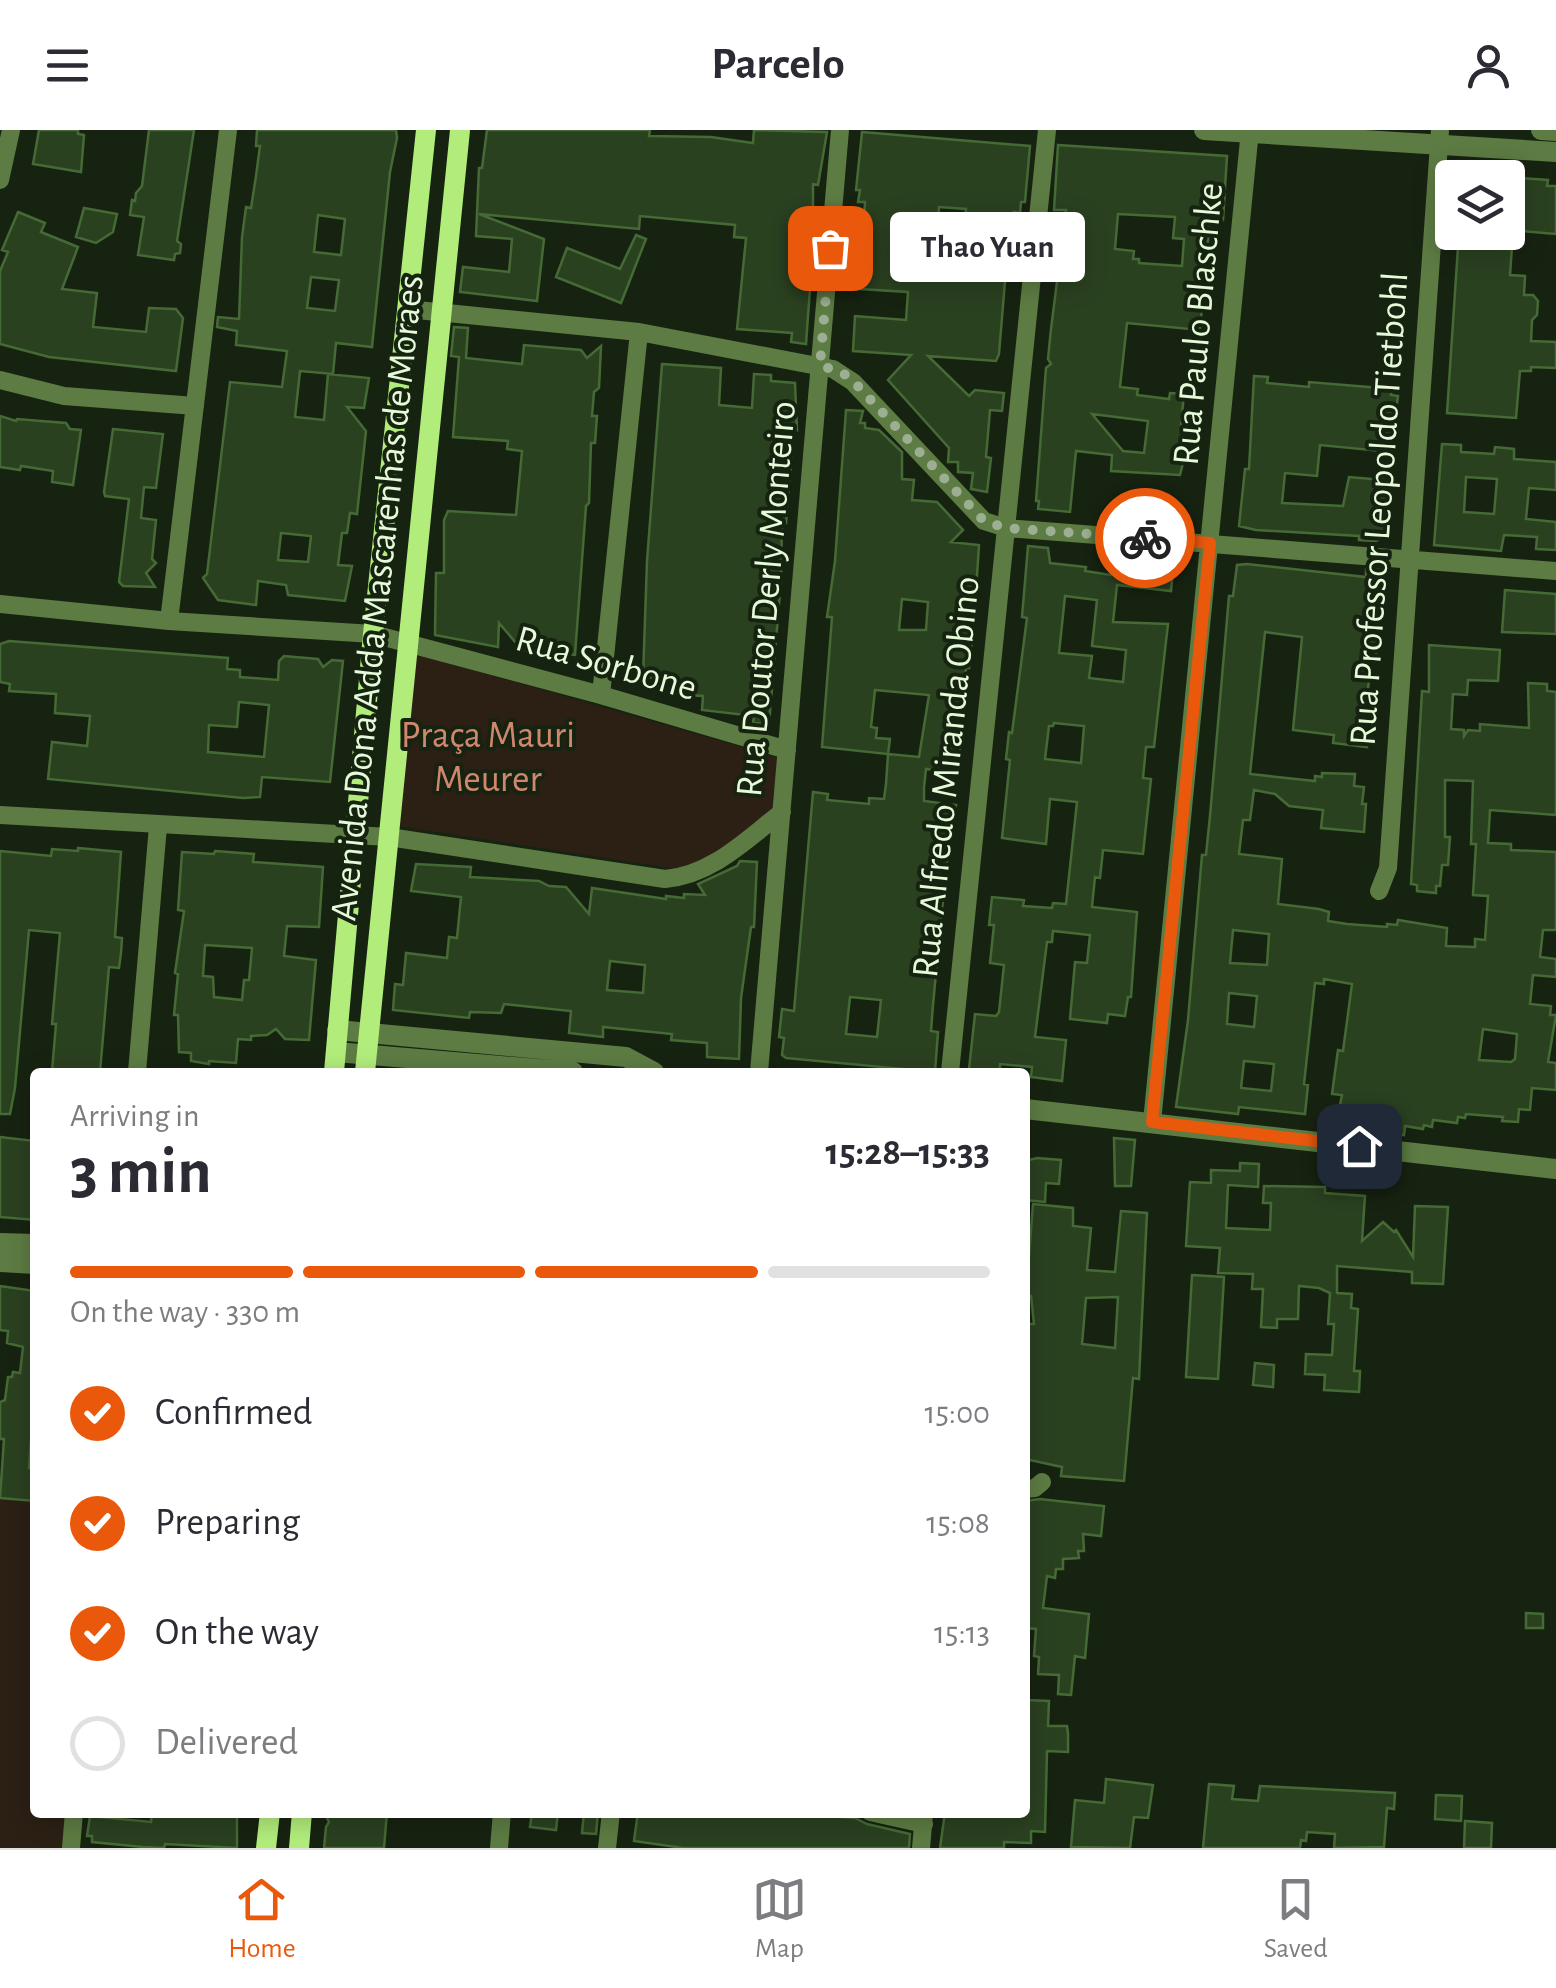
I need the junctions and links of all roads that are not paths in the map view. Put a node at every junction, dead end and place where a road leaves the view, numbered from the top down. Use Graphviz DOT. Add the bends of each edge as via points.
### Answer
graph roads {
  1 [pos="12,130"];
  2 [pos="228,130"];
  3 [pos="426,130"];
  4 [pos="460,130"];
  5 [pos="840,130"];
  6 [pos="1047,130"];
  7 [pos="1204,130"];
  8 [pos="1541,130"];
  9 [pos="1556,131"];
  10 [pos="1250,132"];
  11 [pos="1439,137"];
  12 [pos="1556,152"];
  13 [pos="0,180"];
  14 [pos="408,309"];
  15 [pos="441,312"];
  16 [pos="639,332"];
  17 [pos="820,365"];
  18 [pos="0,380"];
  19 [pos="195,406"];
  20 [pos="1006,528"];
  21 [pos="1210,543"];
  22 [pos="1409,558"];
  23 [pos="1556,571"];
  24 [pos="0,604"];
  25 [pos="170,621"];
  26 [pos="373,634"];
  27 [pos="407,642"];
  28 [pos="601,695"];
  29 [pos="787,750"];
  30 [pos="782,812"];
  31 [pos="0,815"];
  32 [pos="158,826"];
  33 [pos="356,835"];
  34 [pos="389,838"];
  35 [pos="1379,891"];
  36 [pos="337,1030"];
  37 [pos="369,1033"];
  38 [pos="335,1062"];
  39 [pos="366,1064"];
  40 [pos="572,1067"];
  41 [pos="137,1068"];
  42 [pos="647,1068"];
  43 [pos="759,1068"];
  44 [pos="950,1068"];
  45 [pos="1030,1110"];
  46 [pos="1152,1122"];
  47 [pos="1556,1169"];
  48 [pos="0,1243"];
  49 [pos="30,1244"];
  50 [pos="0,1262"];
  51 [pos="30,1264"];
  52 [pos="74,1818"];
  53 [pos="269,1818"];
  54 [pos="302,1818"];
  55 [pos="502,1818"];
  56 [pos="610,1818"];
  57 [pos="924,1818"];
  58 [pos="71,1848"];
  59 [pos="266,1848"];
  60 [pos="299,1848"];
  61 [pos="499,1848"];
  62 [pos="608,1848"];
  63 [pos="922,1848"];
  1 -- 13 [label="street"];
  2 -- 19 [label="street"];
  3 -- 14 [label="main road, Avenida Dona Adda Mascarenhas de Moraes"];
  4 -- 15 [label="main road, Avenida Dona Adda Mascarenhas de Moraes"];
  5 -- 17 [label="street, Rua Doutor Derly Monteiro"];
  6 -- 20 [label="street, Rua Alfredo Miranda Obino"];
  7 -- 10 [label="street"];
  8 -- 9 [label="street"];
  10 -- 11 [label="street"];
  10 -- 21 [label="street, Rua Paulo Blaschke"];
  11 -- 12 [label="street"];
  11 -- 22 [label="street, Rua Professor Leopoldo Tietbohl"];
  14 -- 15 [label="street"];
  14 -- 26 [label="main road, Avenida Dona Adda Mascarenhas de Moraes"];
  15 -- 16 [label="street"];
  15 -- 27 [label="main road, Avenida Dona Adda Mascarenhas de Moraes"];
  16 -- 17 [label="street"];
  16 -- 28 [label="street"];
  17 -- 20 [label="street" via="854,382 984,521"];
  17 -- 29 [label="street, Rua Doutor Derly Monteiro"];
  18 -- 19 [label="street" via="64,396"];
  19 -- 25 [label="street"];
  20 -- 21 [label="street"];
  20 -- 44 [label="street, Rua Alfredo Miranda Obino"];
  21 -- 22 [label="street"];
  21 -- 46 [label="street, Rua Paulo Blaschke"];
  22 -- 23 [label="street"];
  22 -- 35 [label="street, Rua Professor Leopoldo Tietbohl" via="1388,868"];
  24 -- 25 [label="street, Rua Sorbone"];
  25 -- 26 [label="street, Rua Sorbone"];
  26 -- 27 [label="street, Rua Sorbone"];
  26 -- 33 [label="main road, Avenida Dona Adda Mascarenhas de Moraes"];
  27 -- 28 [label="street, Rua Sorbone"];
  27 -- 34 [label="main road, Avenida Dona Adda Mascarenhas de Moraes"];
  28 -- 29 [label="street, Rua Sorbone"];
  29 -- 30 [label="street, Rua Doutor Derly Monteiro"];
  30 -- 34 [label="street" via="711,866 665,879"];
  30 -- 43 [label="street, Rua Doutor Derly Monteiro"];
  31 -- 32 [label="street"];
  32 -- 33 [label="street"];
  32 -- 41 [label="street"];
  33 -- 34 [label="street"];
  33 -- 36 [label="main road, Avenida Dona Adda Mascarenhas de Moraes"];
  34 -- 37 [label="main road, Avenida Dona Adda Mascarenhas de Moraes"];
  36 -- 37 [label="street"];
  36 -- 38 [label="main road, Avenida Dona Adda Mascarenhas de Moraes"];
  37 -- 39 [label="main road, Avenida Dona Adda Mascarenhas de Moraes"];
  37 -- 40 [label="street"];
  38 -- 39 [label="street"];
  39 -- 40 [label="street"];
  40 -- 42 [label="street" via="626,1057"];
  45 -- 46 [label="street"];
  46 -- 47 [label="street"];
  48 -- 49 [label="street"];
  50 -- 51 [label="street"];
  52 -- 58 [label="street"];
  53 -- 59 [label="main road"];
  54 -- 60 [label="main road"];
  55 -- 61 [label="street"];
  56 -- 62 [label="street"];
  57 -- 63 [label="street"];
}
